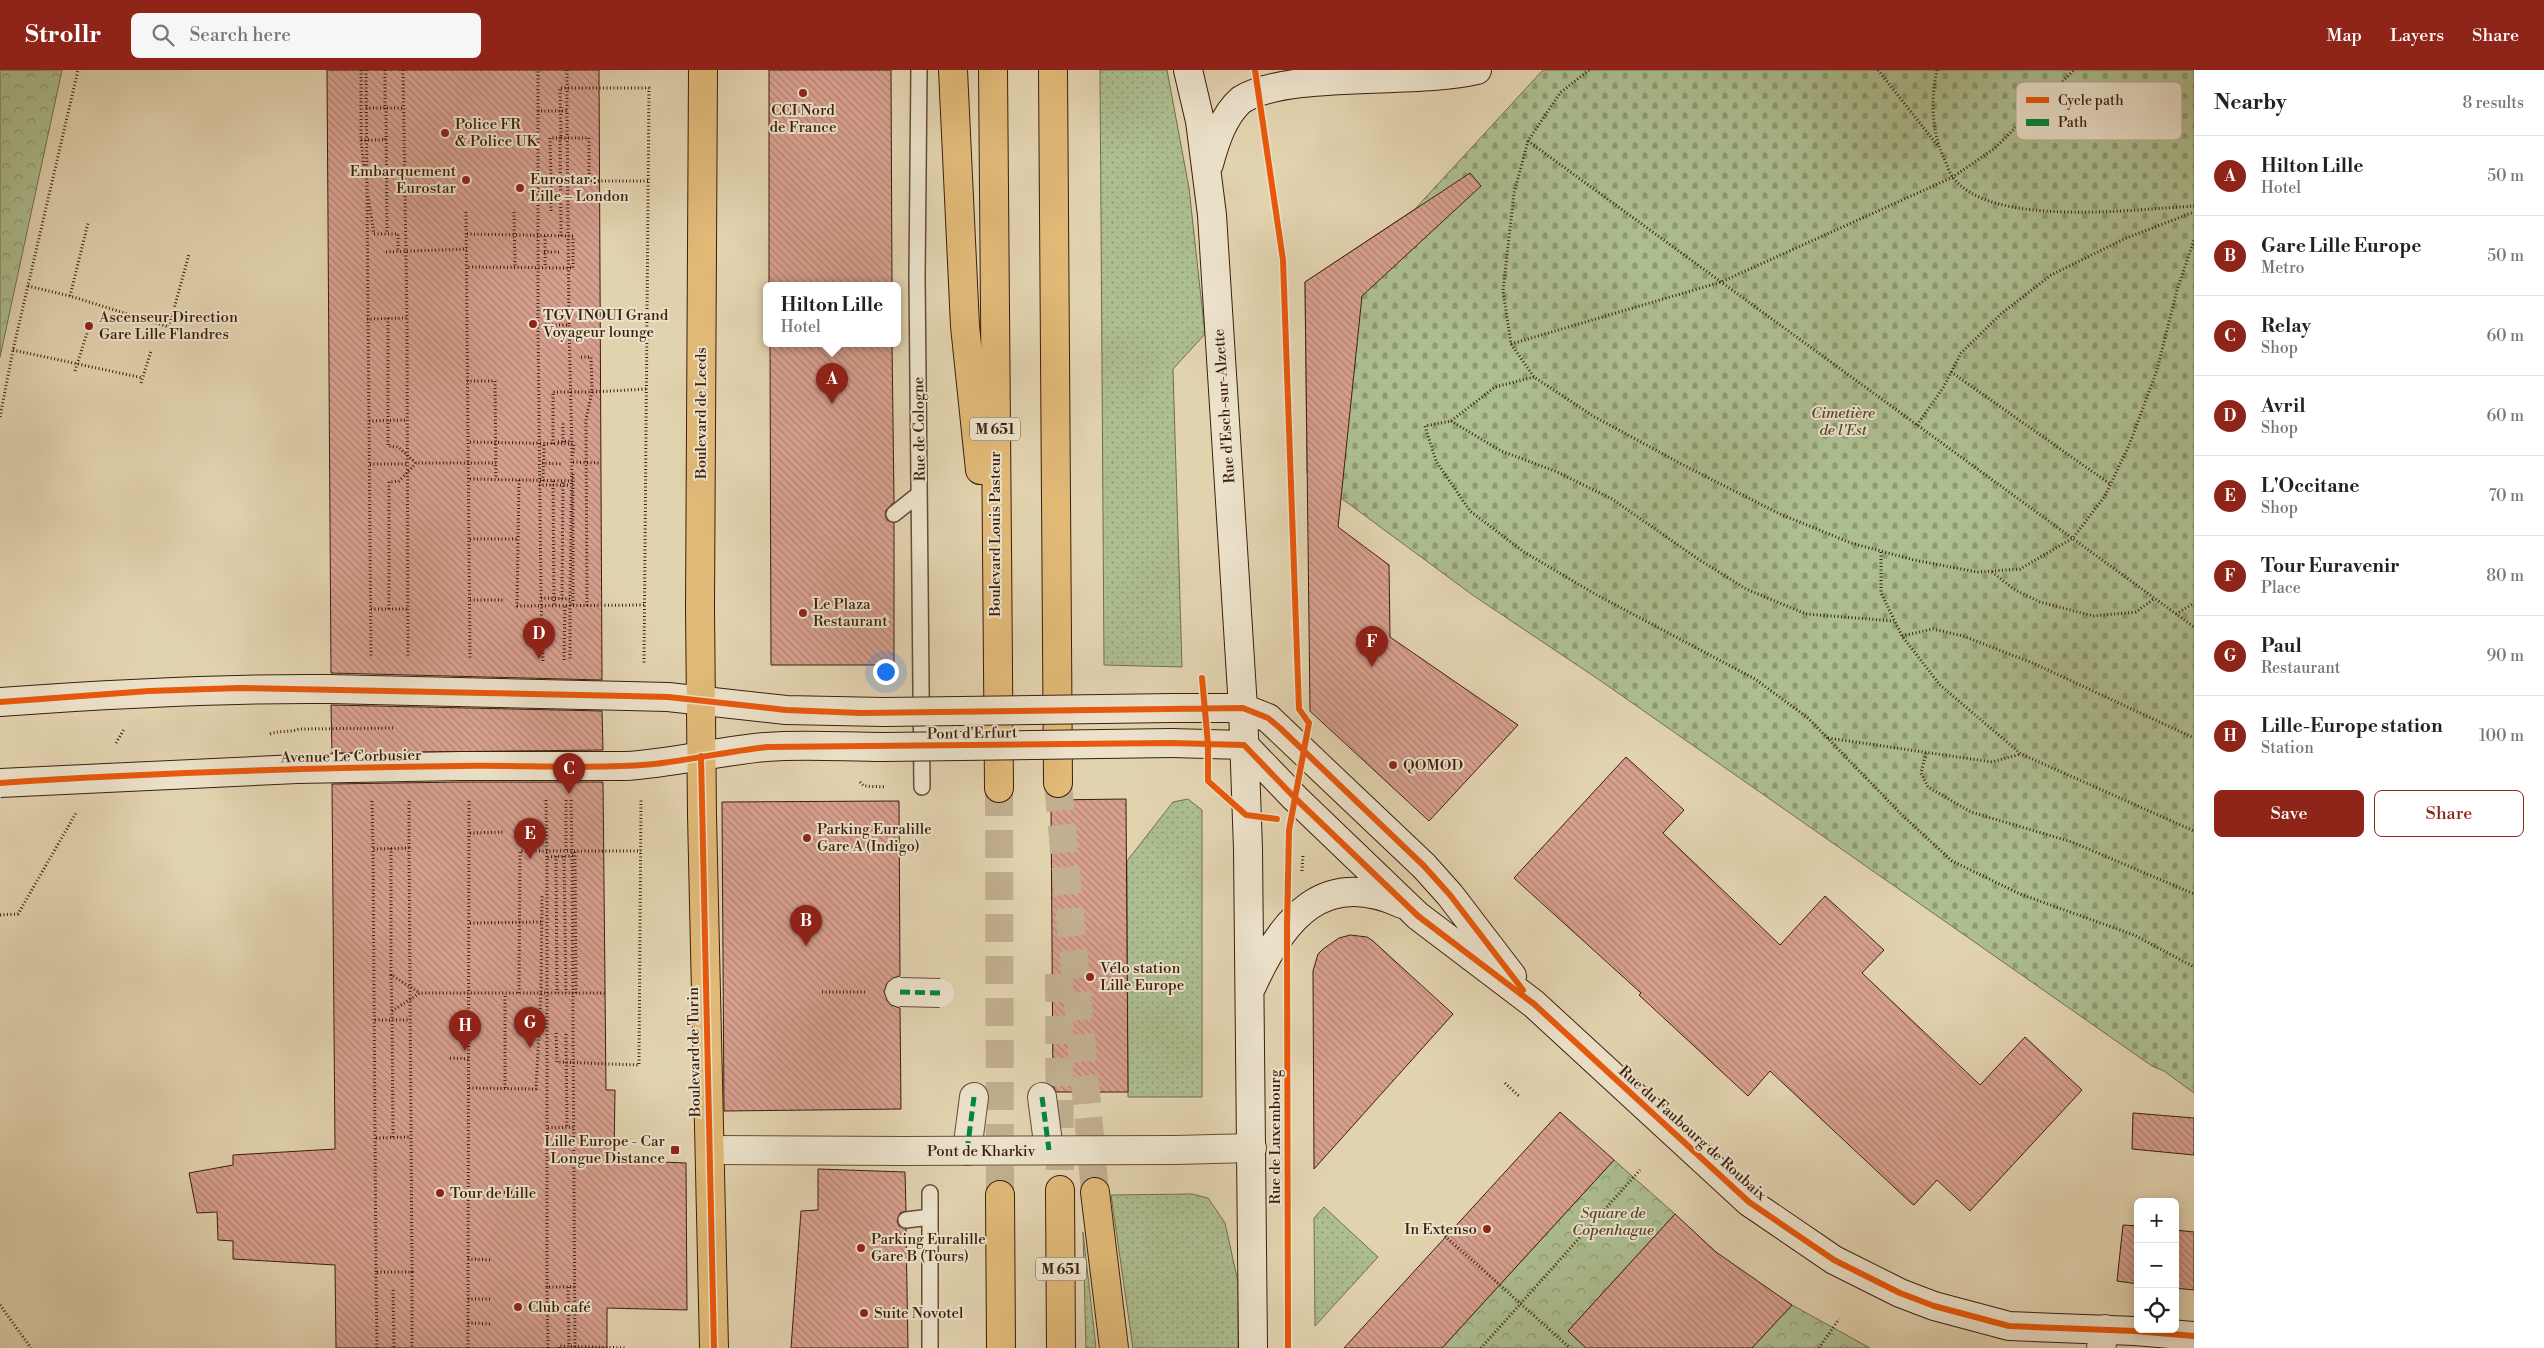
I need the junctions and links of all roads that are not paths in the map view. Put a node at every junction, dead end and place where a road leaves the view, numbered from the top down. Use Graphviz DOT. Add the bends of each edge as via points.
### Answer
graph roads {
  1 [pos="703,70"];
  2 [pos="919,70"];
  3 [pos="953,70"];
  4 [pos="993,70"];
  5 [pos="1188,70"];
  6 [pos="1477,70"];
  7 [pos="1054,79"];
  8 [pos="1208,168"];
  9 [pos="919,494"];
  10 [pos="894,514"];
  11 [pos="996,634"];
  12 [pos="701,701"];
  13 [pos="0,702"];
  14 [pos="1243,708"];
  15 [pos="1244,745"];
  16 [pos="701,756"];
  17 [pos="0,783"];
  18 [pos="1058,783"];
  19 [pos="922,787"];
  20 [pos="998,788"];
  21 [pos="1406,906"];
  22 [pos="900,992"];
  23 [pos="1250,992"];
  24 [pos="940,993"];
  25 [pos="1534,1004"];
  26 [pos="1042,1097"];
  27 [pos="974,1098"];
  28 [pos="1252,1148"];
  29 [pos="710,1150"];
  30 [pos="1049,1150"];
  31 [pos="967,1151"];
  32 [pos="1060,1190"];
  33 [pos="1095,1192"];
  34 [pos="930,1193"];
  35 [pos="1000,1195"];
  36 [pos="930,1217"];
  37 [pos="906,1220"];
  38 [pos="2194,1336"];
  39 [pos="2103,1339"];
  40 [pos="714,1348"];
  41 [pos="930,1348"];
  42 [pos="1001,1348"];
  43 [pos="1061,1348"];
  44 [pos="1114,1348"];
  45 [pos="1253,1348"];
  1 -- 12 [label="main road, Boulevard de Leeds"];
  2 -- 9 [label="lane, Rue de Cologne"];
  3 -- 11 [label="main road" via="965,326"];
  4 -- 11 [label="main road, Boulevard Louis Pasteur / M 651"];
  5 -- 8 [label="street, Rue d'Esch-sur-Alzette"];
  6 -- 8 [label="street" via="1452,74 1320,78 1257,90 1241,101 1228,117 1216,138"];
  7 -- 18 [label="main road"];
  8 -- 14 [label="street, Rue d'Esch-sur-Alzette"];
  9 -- 10 [label="lane"];
  9 -- 19 [label="lane, Rue de Cologne"];
  11 -- 20 [label="main road, Boulevard Louis Pasteur / M 651"];
  12 -- 13 [label="street, bridge" via="627,696 239,688"];
  12 -- 14 [label="street, Pont d'Erfurt, bridge" via="786,710 884,712"];
  12 -- 16 [label="main road, Boulevard de Leeds"];
  14 -- 15 [label="street, Rue d'Esch-sur-Alzette"];
  14 -- 25 [label="street, Rue du Faubourg de Roubaix" via="1268,718 1280,728 1424,866"];
  15 -- 16 [label="street, Pont d'Erfurt, bridge" via="768,747"];
  15 -- 21 [label="street, Rue du Faubourg de Roubaix"];
  15 -- 23 [label="street, Rue de Luxembourg"];
  16 -- 17 [label="street, Avenue Le Corbusier, bridge" via="626,766 296,769"];
  16 -- 29 [label="main road, Boulevard de Turin"];
  21 -- 23 [label="street" via="1390,898 1363,892 1332,896 1310,905 1280,934"];
  21 -- 25 [label="street, Rue du Faubourg de Roubaix"];
  22 -- 24 [label="street, bridge"];
  23 -- 28 [label="street, Rue de Luxembourg"];
  25 -- 39 [label="street, Rue du Faubourg de Roubaix" via="1723,1180 1790,1232 1834,1260 1900,1293 1970,1317 2009,1326"];
  26 -- 30 [label="street"];
  27 -- 31 [label="street"];
  28 -- 30 [label="street, Pont de Kharkiv, bridge"];
  28 -- 45 [label="street, Rue de Luxembourg"];
  29 -- 31 [label="street, Pont de Kharkiv, bridge"];
  29 -- 40 [label="main road, Boulevard de Turin"];
  30 -- 31 [label="street, Pont de Kharkiv, bridge"];
  32 -- 43 [label="main road, M 651"];
  33 -- 44 [label="main road"];
  34 -- 36 [label="lane"];
  35 -- 42 [label="main road"];
  36 -- 37 [label="lane"];
  36 -- 41 [label="lane"];
  38 -- 39 [label="street, Rue du Faubourg de Roubaix"];
}
